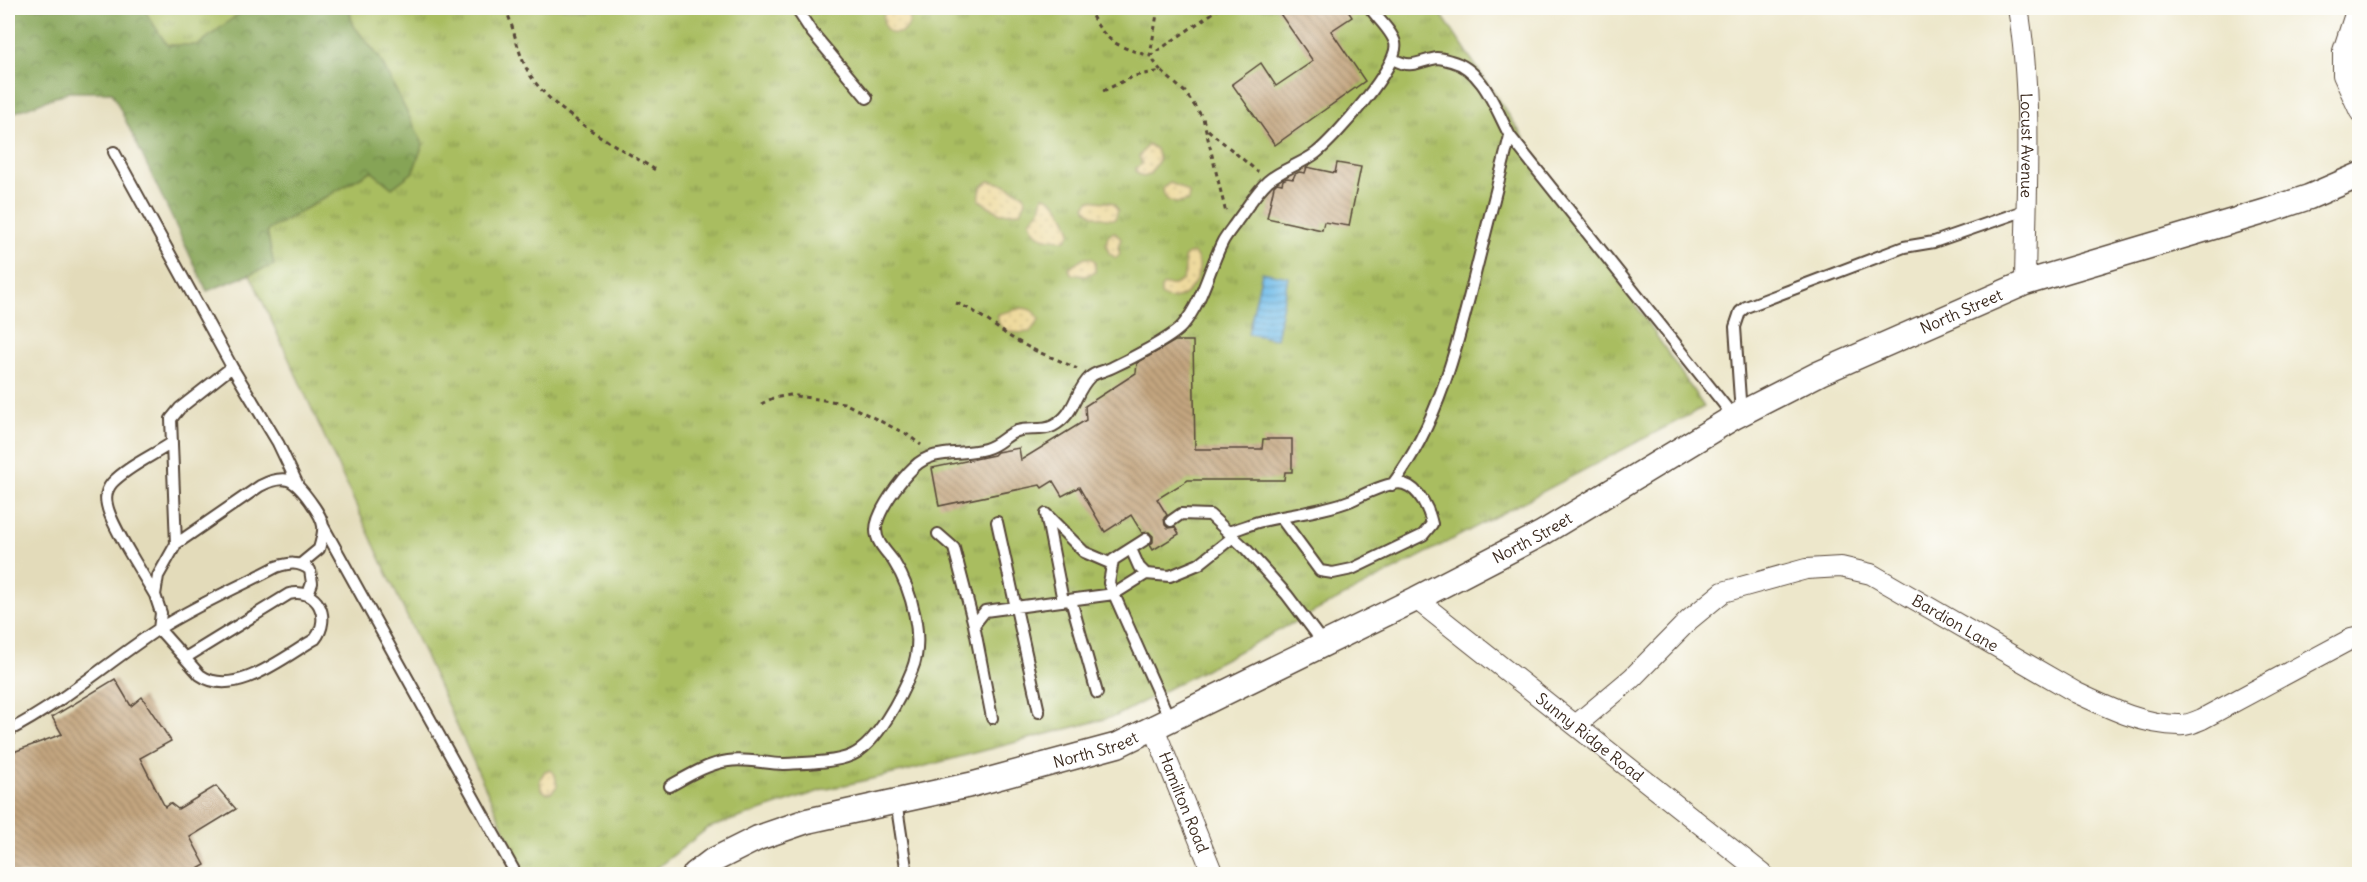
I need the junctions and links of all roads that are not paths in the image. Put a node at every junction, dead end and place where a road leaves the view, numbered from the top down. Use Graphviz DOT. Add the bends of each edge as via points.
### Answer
graph roads {
  1 [pos="796,8"];
  2 [pos="1370,8"];
  3 [pos="2018,8"];
  4 [pos="2357,8"];
  5 [pos="1393,59"];
  6 [pos="867,98"];
  7 [pos="2360,112"];
  8 [pos="1510,136"];
  9 [pos="114,152"];
  10 [pos="2360,174"];
  11 [pos="2026,210"];
  12 [pos="2025,283"];
  13 [pos="232,367"];
  14 [pos="1738,416"];
  15 [pos="170,444"];
  16 [pos="297,483"];
  17 [pos="1392,485"];
  18 [pos="1281,518"];
  19 [pos="1171,521"];
  20 [pos="997,522"];
  21 [pos="323,526"];
  22 [pos="938,534"];
  23 [pos="1230,535"];
  24 [pos="1146,539"];
  25 [pos="176,544"];
  26 [pos="1131,549"];
  27 [pos="302,563"];
  28 [pos="1112,564"];
  29 [pos="1146,573"];
  30 [pos="308,594"];
  31 [pos="1114,594"];
  32 [pos="155,595"];
  33 [pos="1416,599"];
  34 [pos="1067,600"];
  35 [pos="1017,607"];
  36 [pos="974,625"];
  37 [pos="159,629"];
  38 [pos="2360,637"];
  39 [pos="1324,644"];
  40 [pos="185,658"];
  41 [pos="1097,693"];
  42 [pos="1039,712"];
  43 [pos="992,717"];
  44 [pos="1162,724"];
  45 [pos="1576,725"];
  46 [pos="8,730"];
  47 [pos="670,786"];
  48 [pos="896,801"];
  49 [pos="516,874"];
  50 [pos="695,874"];
  51 [pos="907,874"];
  52 [pos="1213,874"];
  53 [pos="1763,874"];
  1 -- 6 [label="lane"];
  2 -- 5 [label="lane" via="1395,41"];
  3 -- 11 [label="street, Locust Avenue" via="2026,74"];
  4 -- 7 [label="street" via="2343,51 2343,75"];
  5 -- 8 [label="lane" via="1413,65 1439,58 1471,71"];
  5 -- 47 [label="lane" via="1339,132 1304,162 1269,180 1223,241 1206,284 1176,332 1091,376 1067,416 1055,426 1016,431 986,449 928,456 900,481 876,530 878,540 902,576 919,643 912,672 878,731 856,754 782,764 728,761"];
  8 -- 14 [label="lane"];
  8 -- 17 [label="lane" via="1438,404 1417,448"];
  9 -- 13 [label="lane"];
  10 -- 12 [label="street, North Street" via="2256,215"];
  11 -- 12 [label="street, Locust Avenue"];
  11 -- 14 [label="lane" via="1934,242 1904,247 1746,307 1735,327"];
  12 -- 14 [label="street, North Street" via="1820,373"];
  13 -- 15 [label="lane" via="171,419"];
  13 -- 16 [label="lane"];
  14 -- 33 [label="street, North Street" via="1541,534"];
  15 -- 25 [label="lane"];
  15 -- 32 [label="lane" via="127,471 111,484 106,494 116,525"];
  16 -- 21 [label="lane"];
  16 -- 25 [label="lane" via="272,480"];
  17 -- 18 [label="lane" via="1333,508"];
  17 -- 18 [label="lane" via="1403,483 1416,491 1432,524 1423,535 1352,569 1320,572"];
  18 -- 23 [label="lane"];
  19 -- 23 [label="lane" via="1181,514 1210,515"];
  20 -- 35 [label="lane"];
  21 -- 27 [label="lane" via="319,549"];
  21 -- 49 [label="lane"];
  22 -- 36 [label="lane" via="954,548"];
  23 -- 29 [label="lane" via="1198,564 1170,576"];
  23 -- 39 [label="lane" via="1287,595"];
  24 -- 26 [label="lane"];
  25 -- 32 [label="lane" via="158,576"];
  26 -- 28 [label="lane" via="1117,556"];
  26 -- 29 [label="lane"];
  27 -- 30 [label="lane" via="310,570 312,583"];
  27 -- 37 [label="lane" via="276,567"];
  28 -- 31 [label="lane" via="1109,583"];
  28 -- 34 [label="lane" via="1084,552 1046,514"];
  29 -- 31 [label="lane"];
  30 -- 40 [label="lane" via="289,594"];
  30 -- 40 [label="lane" via="322,614 320,632 315,639 249,677 227,684 207,679"];
  31 -- 34 [label="lane"];
  31 -- 44 [label="lane"];
  32 -- 37 [label="lane" via="161,613"];
  33 -- 39 [label="street, North Street"];
  33 -- 45 [label="street, Sunny Ridge Road"];
  34 -- 35 [label="lane"];
  34 -- 41 [label="lane"];
  35 -- 36 [label="lane" via="985,611"];
  35 -- 42 [label="lane"];
  36 -- 43 [label="lane"];
  37 -- 40 [label="lane"];
  37 -- 46 [label="lane"];
  38 -- 45 [label="street, Bardion Lane" via="2202,719 2181,726 2141,719 2077,693 1871,574 1841,567 1806,569 1723,592"];
  39 -- 44 [label="street, North Street"];
  44 -- 48 [label="street, North Street" via="1118,745"];
  44 -- 52 [label="street, Hamilton Road"];
  45 -- 53 [label="street, Sunny Ridge Road"];
  48 -- 50 [label="street, North Street" via="807,821 758,838"];
  48 -- 51 [label="lane"];
}
